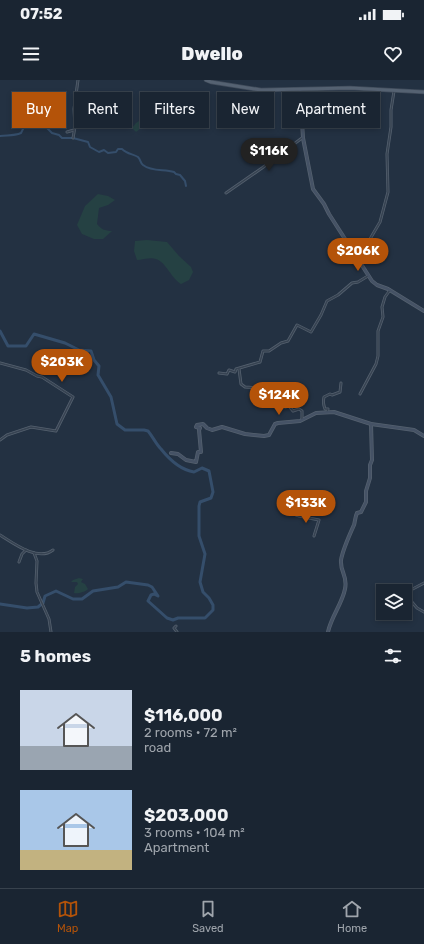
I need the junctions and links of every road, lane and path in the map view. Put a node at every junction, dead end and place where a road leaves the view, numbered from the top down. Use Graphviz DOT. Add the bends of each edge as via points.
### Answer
graph roads {
  1 [pos="78,80"];
  2 [pos="206,80"];
  3 [pos="300,89"];
  4 [pos="394,91"];
  5 [pos="424,92"];
  6 [pos="74,130"];
  7 [pos="67,132"];
  8 [pos="73,138"];
  9 [pos="303,138"];
  10 [pos="226,193"];
  11 [pos="356,255"];
  12 [pos="369,276"];
  13 [pos="390,290"];
  14 [pos="424,311"];
  15 [pos="0,363"];
  16 [pos="239,369"];
  17 [pos="219,374"];
  18 [pos="341,383"];
  19 [pos="360,394"];
  20 [pos="327,412"];
  21 [pos="302,420"];
  22 [pos="371,424"];
  23 [pos="424,436"];
  24 [pos="0,440"];
  25 [pos="171,453"];
  26 [pos="296,514"];
  27 [pos="0,535"];
  28 [pos="314,536"];
  29 [pos="26,550"];
  30 [pos="53,550"];
  31 [pos="34,553"];
  32 [pos="19,562"];
  33 [pos="424,583"];
  34 [pos="424,612"];
  35 [pos="176,626"];
  36 [pos="51,632"];
  37 [pos="177,632"];
  38 [pos="328,632"];
  1 -- 6 [label="street"];
  2 -- 3 [label="main road" via="261,90"];
  3 -- 4 [label="main road" via="350,88"];
  3 -- 9 [label="main road"];
  4 -- 5 [label="main road"];
  4 -- 11 [label="street" via="387,154 388,192 380,222"];
  6 -- 7 [label="street"];
  6 -- 8 [label="street"];
  9 -- 10 [label="street"];
  9 -- 11 [label="main road" via="314,191"];
  11 -- 12 [label="main road"];
  12 -- 13 [label="main road" via="377,285"];
  12 -- 16 [label="street" via="352,283 327,301 311,332 297,325 288,341 269,351 263,351 260,362"];
  13 -- 14 [label="main road"];
  13 -- 19 [label="street" via="382,307 376,364"];
  15 -- 24 [label="street" via="42,377 73,397 56,431 31,427"];
  16 -- 17 [label="street"];
  16 -- 21 [label="street" via="241,384 258,388 258,392 280,394 278,407 289,406 293,411 299,409 302,411"];
  18 -- 20 [label="street" via="340,392 324,396"];
  20 -- 21 [label="main road" via="310,415"];
  20 -- 22 [label="main road" via="340,413"];
  21 -- 25 [label="main road" via="275,424 269,435 264,436 235,432 222,427 212,430 203,424 197,425 196,427 200,428 201,452 198,452 196,462"];
  22 -- 23 [label="main road" via="414,430"];
  22 -- 38 [label="main road" via="372,460 366,502 361,512 356,513 341,559 346,583 343,598"];
  26 -- 28 [label="street" via="318,520"];
  27 -- 29 [label="street"];
  29 -- 31 [label="street"];
  29 -- 32 [label="street"];
  30 -- 31 [label="street"];
  31 -- 36 [label="street" via="37,561 36,583"];
  33 -- 34 [label="street" via="406,595"];
  35 -- 37 [label="street" via="174,628"];
}
